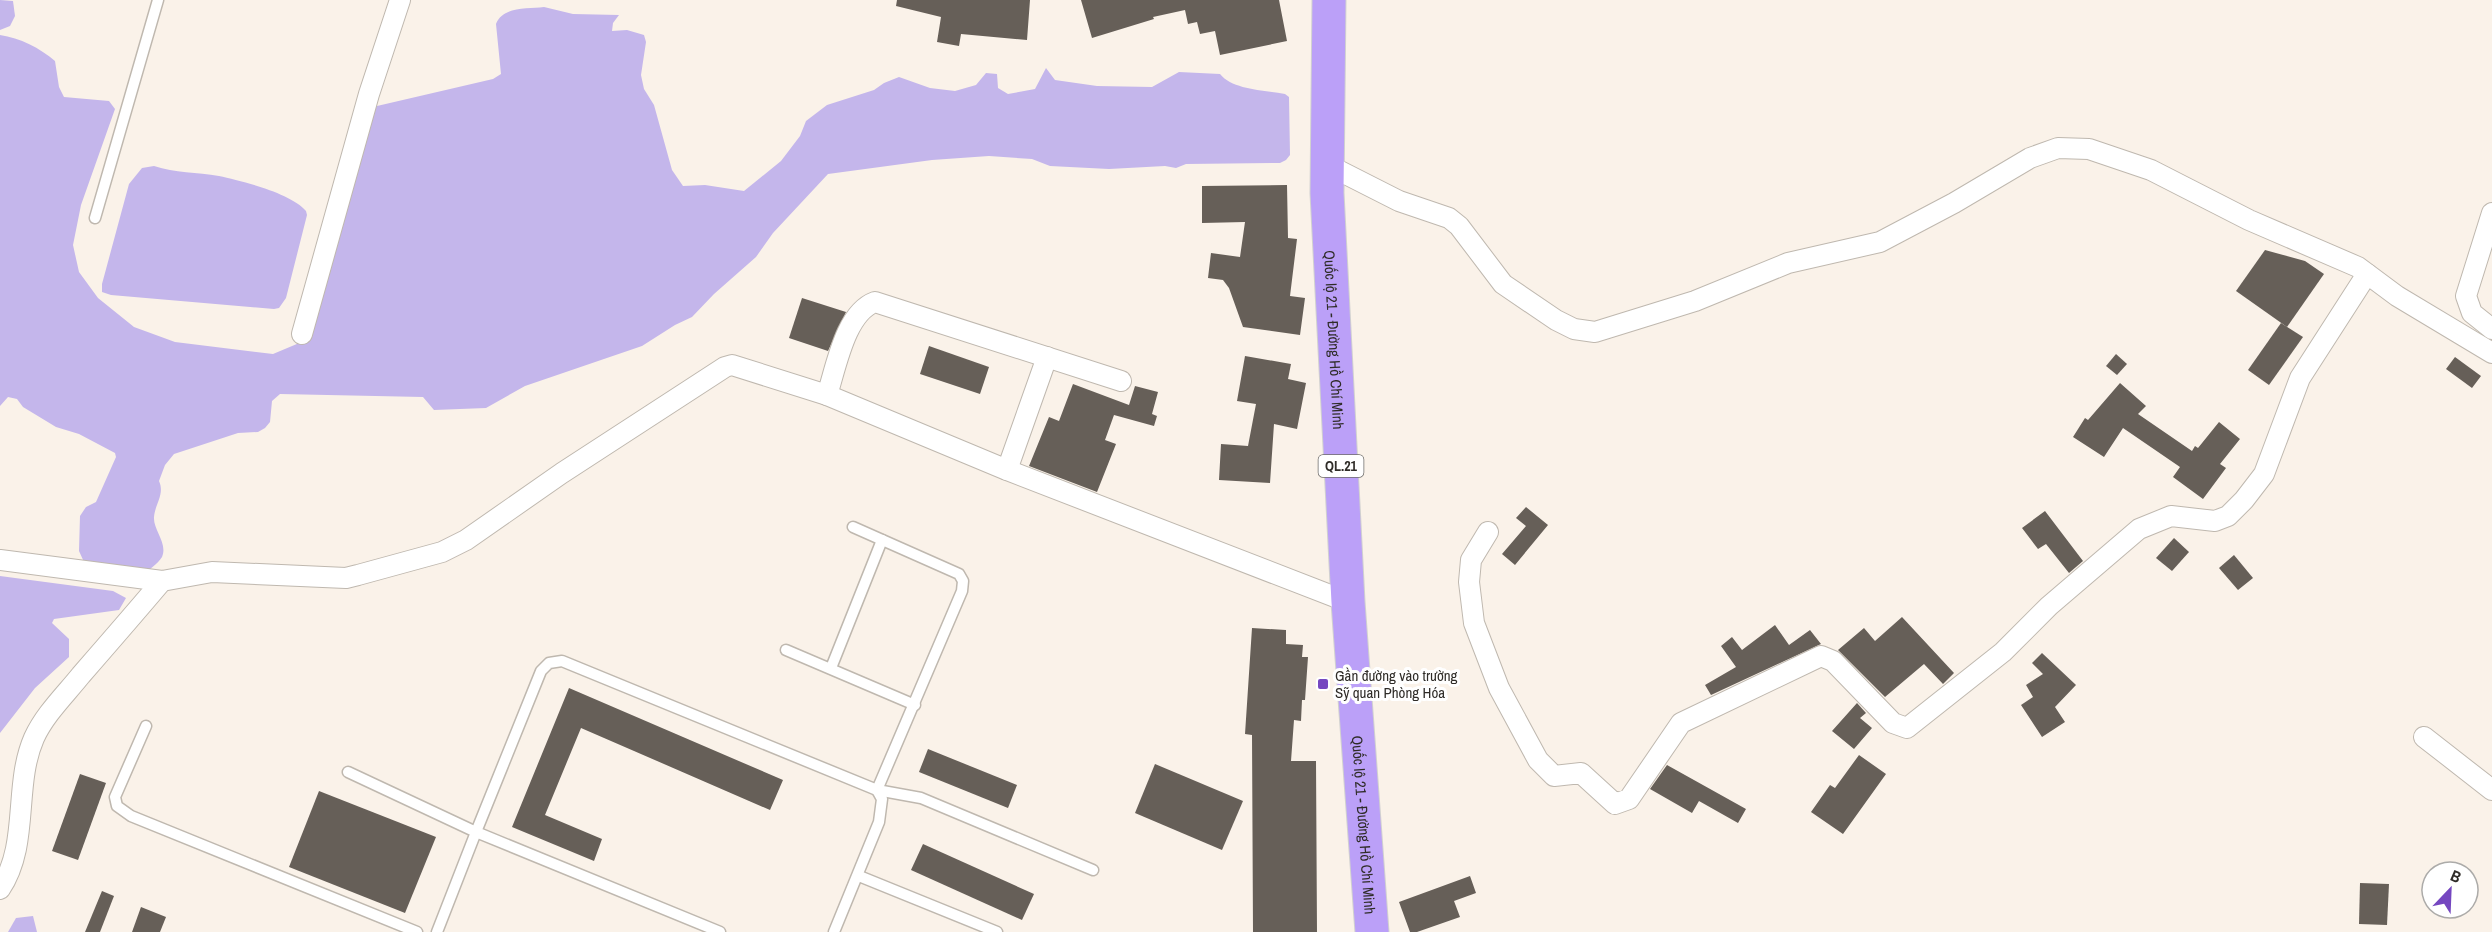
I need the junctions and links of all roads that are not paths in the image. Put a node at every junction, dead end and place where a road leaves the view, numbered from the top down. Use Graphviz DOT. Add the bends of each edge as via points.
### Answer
graph roads {
  1 [pos="158,0"];
  2 [pos="400,0"];
  3 [pos="1329,0"];
  4 [pos="1328,165"];
  5 [pos="2492,213"];
  6 [pos="95,218"];
  7 [pos="2367,274"];
  8 [pos="2492,329"];
  9 [pos="302,334"];
  10 [pos="2492,353"];
  11 [pos="1047,357"];
  12 [pos="1122,381"];
  13 [pos="828,395"];
  14 [pos="1007,470"];
  15 [pos="853,527"];
  16 [pos="1488,532"];
  17 [pos="882,540"];
  18 [pos="0,560"];
  19 [pos="162,581"];
  20 [pos="1348,602"];
  21 [pos="786,650"];
  22 [pos="831,668"];
  23 [pos="915,705"];
  24 [pos="146,726"];
  25 [pos="2424,736"];
  26 [pos="348,772"];
  27 [pos="877,790"];
  28 [pos="2492,790"];
  29 [pos="476,832"];
  30 [pos="1094,870"];
  31 [pos="859,876"];
  32 [pos="0,889"];
  33 [pos="417,932"];
  34 [pos="437,932"];
  35 [pos="720,932"];
  36 [pos="834,932"];
  37 [pos="997,932"];
  38 [pos="1372,932"];
  1 -- 6 [label="lane"];
  2 -- 9 [label="street" via="369,94"];
  3 -- 4 [label="highway, Quốc lộ 21 - Đường Hồ Chí Minh / QL.21"];
  4 -- 7 [label="street" via="1399,201 1449,218 1503,284 1556,320 1574,329 1595,332 1695,301 1788,262 1880,242 2030,158 2058,148 2089,149 2151,170"];
  4 -- 20 [label="highway, Quốc lộ 21 - Đường Hồ Chí Minh / QL.21"];
  5 -- 8 [label="street" via="2466,296 2472,313"];
  7 -- 10 [label="street"];
  7 -- 16 [label="street" via="2300,378 2264,474 2228,516 2215,521 2171,516 2139,529 2049,606 2003,652 1907,728 1893,723 1833,661 1821,656 1681,723 1629,799 1616,804 1581,773 1554,776 1538,760 1499,688 1474,623 1469,582 1471,560"];
  11 -- 12 [label="street"];
  11 -- 13 [label="street" via="875,302 866,306 851,325"];
  11 -- 14 [label="street"];
  13 -- 14 [label="street"];
  13 -- 19 [label="street" via="742,367 725,367 466,540 442,552 346,578 212,572"];
  14 -- 20 [label="street"];
  15 -- 17 [label="lane"];
  17 -- 22 [label="lane"];
  17 -- 23 [label="lane" via="959,573 963,581"];
  18 -- 19 [label="street"];
  19 -- 32 [label="street" via="51,710 35,737 21,790 12,867"];
  20 -- 38 [label="highway, Quốc lộ 21 - Đường Hồ Chí Minh / QL.21"];
  21 -- 22 [label="lane"];
  22 -- 23 [label="lane"];
  23 -- 27 [label="lane"];
  24 -- 33 [label="lane" via="116,797 117,806 131,816"];
  25 -- 28 [label="street"];
  26 -- 29 [label="lane"];
  27 -- 29 [label="lane" via="562,661 549,663 541,670"];
  27 -- 30 [label="lane" via="921,798"];
  27 -- 31 [label="lane" via="882,799 879,822"];
  29 -- 34 [label="lane"];
  29 -- 35 [label="lane"];
  31 -- 36 [label="lane"];
  31 -- 37 [label="lane"];
}
